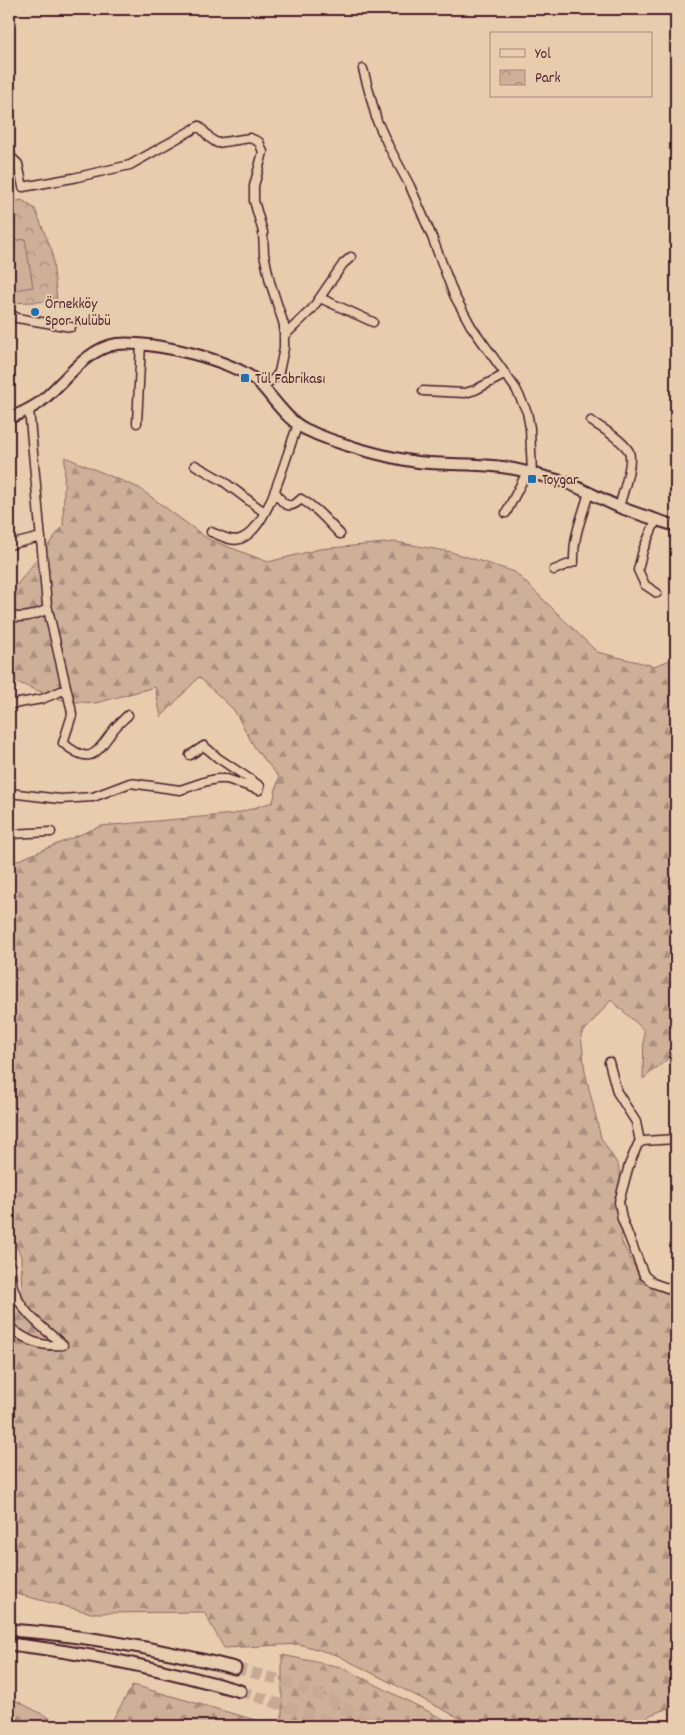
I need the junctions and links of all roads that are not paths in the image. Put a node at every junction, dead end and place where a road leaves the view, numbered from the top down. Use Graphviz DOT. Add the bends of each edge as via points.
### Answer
graph roads {
  1 [pos="363,69"];
  2 [pos="9,155"];
  3 [pos="350,258"];
  4 [pos="320,298"];
  5 [pos="9,313"];
  6 [pos="373,322"];
  7 [pos="71,326"];
  8 [pos="284,336"];
  9 [pos="141,344"];
  10 [pos="506,374"];
  11 [pos="259,383"];
  12 [pos="423,391"];
  13 [pos="29,409"];
  14 [pos="9,418"];
  15 [pos="591,421"];
  16 [pos="136,423"];
  17 [pos="298,425"];
  18 [pos="195,465"];
  19 [pos="530,473"];
  20 [pos="275,491"];
  21 [pos="589,492"];
  22 [pos="619,507"];
  23 [pos="264,512"];
  24 [pos="506,513"];
  25 [pos="656,520"];
  26 [pos="676,526"];
  27 [pos="211,532"];
  28 [pos="340,534"];
  29 [pos="41,537"];
  30 [pos="9,544"];
  31 [pos="554,570"];
  32 [pos="657,593"];
  33 [pos="48,610"];
  34 [pos="9,616"];
  35 [pos="66,689"];
  36 [pos="9,703"];
  37 [pos="128,715"];
  38 [pos="190,755"];
  39 [pos="9,793"];
  40 [pos="51,832"];
  41 [pos="9,834"];
  42 [pos="609,1062"];
  43 [pos="676,1139"];
  44 [pos="640,1142"];
  45 [pos="9,1263"];
  46 [pos="676,1291"];
  47 [pos="9,1327"];
  48 [pos="9,1630"];
  49 [pos="9,1644"];
  50 [pos="235,1668"];
  51 [pos="240,1691"];
  1 -- 10 [label="street" via="377,121 429,228 454,295 471,326"];
  2 -- 8 [label="street" via="18,164 22,187 130,165 199,126 217,143 250,138 259,142 263,152 254,186 254,201"];
  3 -- 4 [label="street"];
  4 -- 6 [label="street"];
  4 -- 8 [label="street"];
  5 -- 7 [label="street" via="17,318"];
  8 -- 11 [label="street" via="279,372 274,379"];
  9 -- 11 [label="main road" via="166,346 197,355 240,370"];
  9 -- 13 [label="main road" via="112,345 92,354"];
  9 -- 16 [label="street"];
  10 -- 12 [label="street" via="465,393"];
  10 -- 19 [label="street" via="527,412"];
  11 -- 17 [label="main road"];
  13 -- 14 [label="main road"];
  13 -- 29 [label="street"];
  15 -- 22 [label="street" via="624,445 630,454"];
  17 -- 19 [label="main road" via="371,452 416,462 499,466"];
  17 -- 20 [label="street"];
  18 -- 23 [label="street" via="223,481"];
  19 -- 21 [label="main road"];
  19 -- 24 [label="street"];
  20 -- 23 [label="street"];
  20 -- 28 [label="street" via="284,504 297,503 301,499 306,502"];
  21 -- 22 [label="main road"];
  21 -- 31 [label="street" via="577,530 574,562"];
  22 -- 25 [label="main road"];
  23 -- 27 [label="street" via="257,526 238,540"];
  25 -- 26 [label="main road"];
  25 -- 32 [label="street" via="638,570 646,585"];
  29 -- 30 [label="street"];
  29 -- 33 [label="street"];
  33 -- 34 [label="street" via="19,618"];
  33 -- 35 [label="street"];
  35 -- 36 [label="street" via="42,699"];
  35 -- 37 [label="street" via="72,716 63,742 82,755 93,754 99,749"];
  38 -- 39 [label="street" via="204,746 260,786 259,790 217,779 180,790 130,783 94,797 60,799"];
  40 -- 41 [label="street"];
  42 -- 44 [label="street" via="617,1092 636,1122"];
  43 -- 44 [label="street"];
  44 -- 46 [label="street" via="620,1194 620,1210 644,1275 653,1283"];
  45 -- 47 [label="street" via="19,1302 63,1345 47,1346 33,1342"];
  48 -- 50 [label="highway" via="133,1645"];
  49 -- 51 [label="highway" via="54,1649 168,1671"];
}
